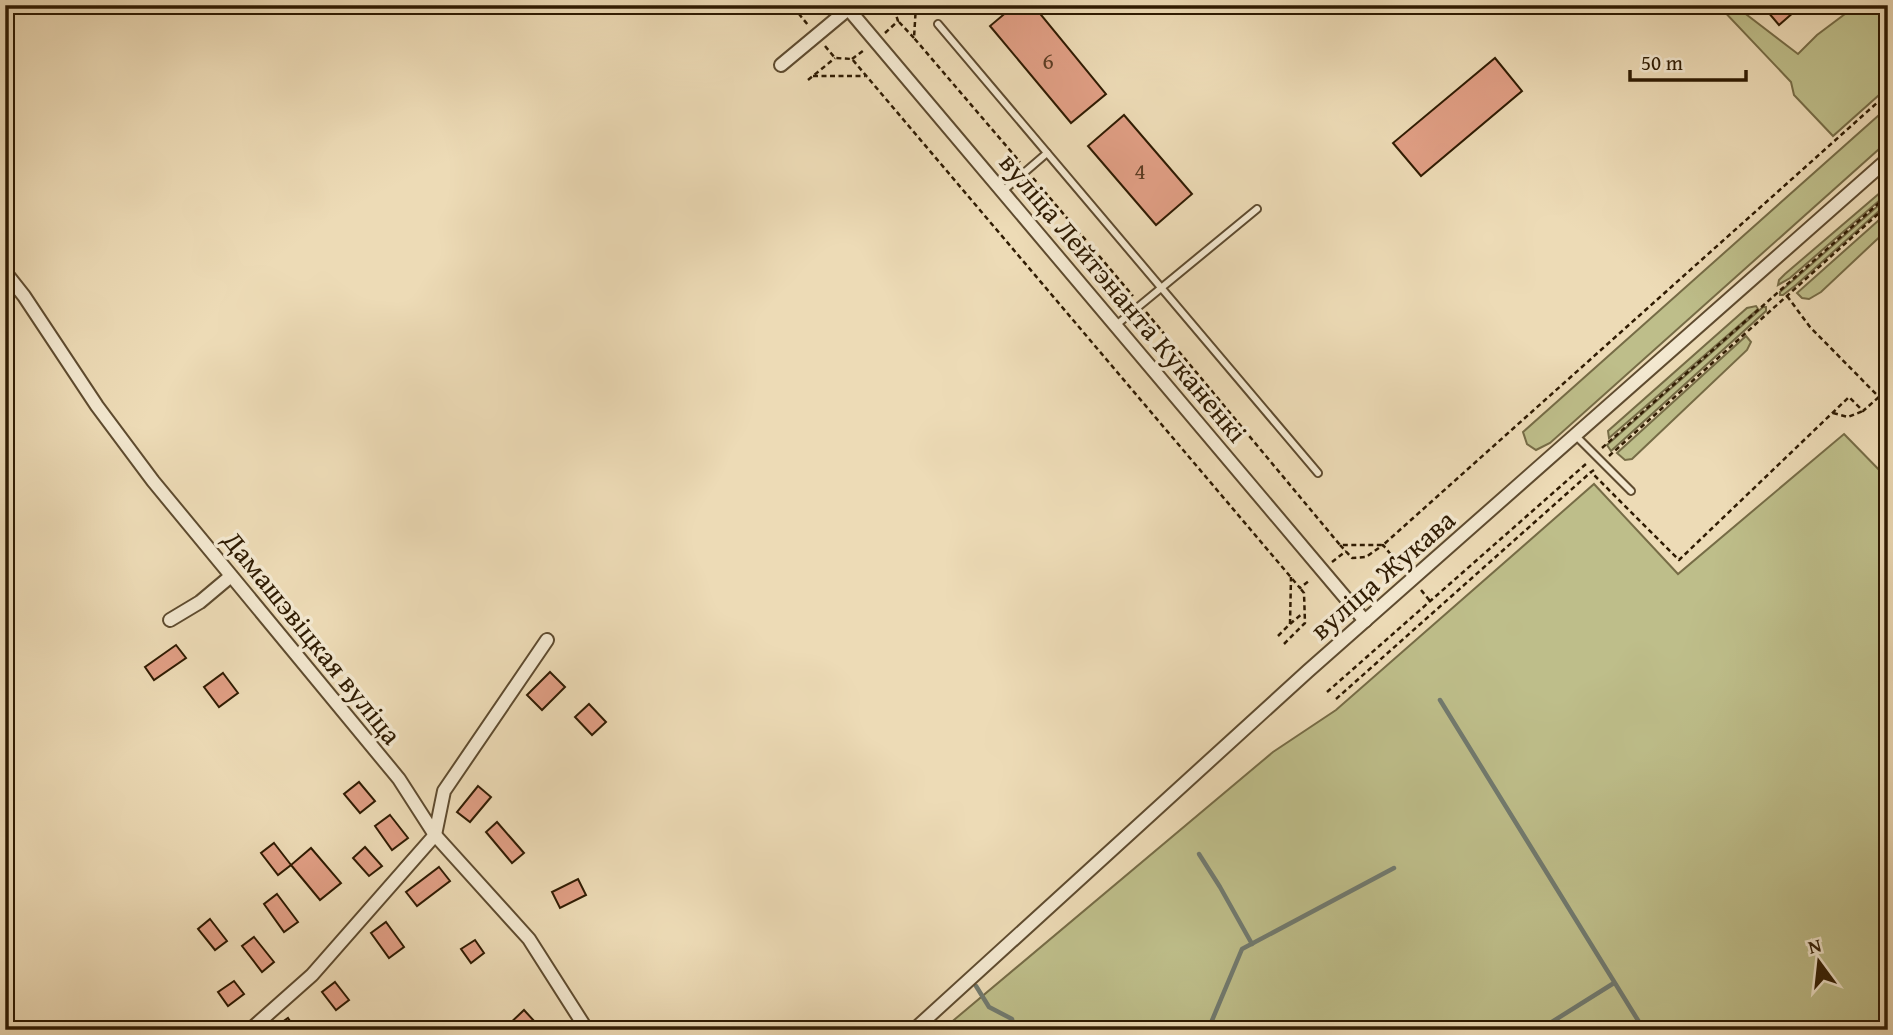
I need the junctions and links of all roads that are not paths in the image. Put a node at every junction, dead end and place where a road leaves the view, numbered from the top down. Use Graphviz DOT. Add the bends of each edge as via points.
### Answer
graph roads {
  1 [pos="849,7"];
  2 [pos="938,24"];
  3 [pos="781,65"];
  4 [pos="1047,153"];
  5 [pos="1888,159"];
  6 [pos="1003,191"];
  7 [pos="1257,209"];
  8 [pos="5,271"];
  9 [pos="1161,289"];
  10 [pos="1115,326"];
  11 [pos="1576,436"];
  12 [pos="1318,473"];
  13 [pos="1632,491"];
  14 [pos="231,576"];
  15 [pos="170,620"];
  16 [pos="1365,621"];
  17 [pos="547,640"];
  18 [pos="435,835"];
  19 [pos="250,1030"];
  20 [pos="587,1030"];
  21 [pos="914,1030"];
  1 -- 3 [label="street"];
  1 -- 6 [label="street, вуліца Лейтэнанта Куканенкі"];
  2 -- 4 [label="lane"];
  4 -- 6 [label="lane"];
  4 -- 9 [label="lane"];
  5 -- 11 [label="street, вуліца Жукава"];
  6 -- 10 [label="street, вуліца Лейтэнанта Куканенкі"];
  7 -- 9 [label="lane"];
  8 -- 14 [label="street, Дамашэвіцкая вуліца" via="129,449"];
  9 -- 10 [label="lane"];
  9 -- 12 [label="lane"];
  10 -- 16 [label="street, вуліца Лейтэнанта Куканенкі"];
  11 -- 13 [label="lane"];
  11 -- 16 [label="street, вуліца Жукава"];
  14 -- 15 [label="street"];
  14 -- 18 [label="street, Дамашэвіцкая вуліца" via="399,779"];
  16 -- 21 [label="street, вуліца Жукава"];
  17 -- 18 [label="street" via="444,791"];
  18 -- 19 [label="street" via="312,975"];
  18 -- 20 [label="street, Дамашэвіцкая вуліца" via="529,939"];
}
